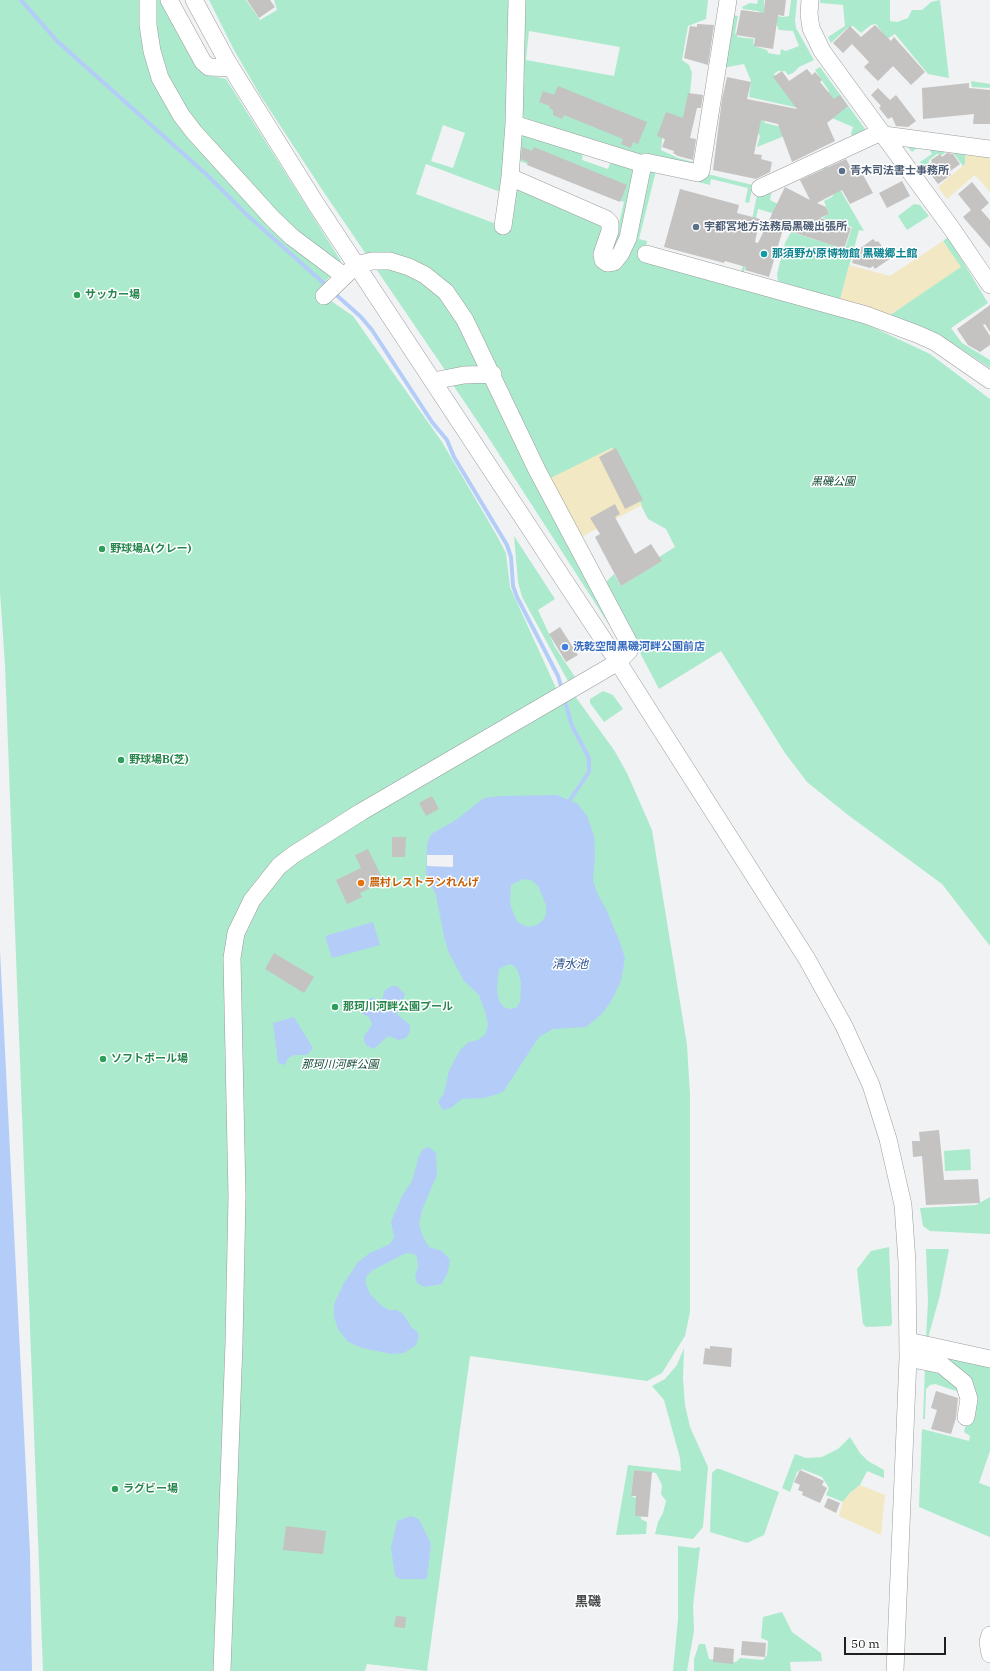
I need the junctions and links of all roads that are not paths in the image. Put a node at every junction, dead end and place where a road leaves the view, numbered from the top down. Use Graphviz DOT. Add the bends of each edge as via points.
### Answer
graph roads {
  1 [pos="148,0"];
  2 [pos="169,0"];
  3 [pos="194,0"];
  4 [pos="517,0"];
  5 [pos="728,0"];
  6 [pos="810,0"];
  7 [pos="231,68"];
  8 [pos="514,124"];
  9 [pos="882,134"];
  10 [pos="990,149"];
  11 [pos="643,164"];
  12 [pos="510,177"];
  13 [pos="760,188"];
  14 [pos="503,226"];
  15 [pos="646,254"];
  16 [pos="346,274"];
  17 [pos="990,285"];
  18 [pos="324,296"];
  19 [pos="493,374"];
  20 [pos="990,380"];
  21 [pos="433,381"];
  22 [pos="618,662"];
  23 [pos="908,1341"];
  24 [pos="908,1358"];
  25 [pos="990,1359"];
  26 [pos="966,1417"];
  27 [pos="990,1635"];
  28 [pos="990,1654"];
  29 [pos="222,1671"];
  30 [pos="894,1671"];
  1 -- 16 [label="street" via="152,51 160,78 181,115 273,219 292,237"];
  2 -- 7 [label="street" via="203,62 209,67"];
  3 -- 7 [label="street"];
  4 -- 8 [label="street"];
  5 -- 11 [label="street" via="701,171 698,173 646,162"];
  6 -- 9 [label="street" via="811,28 816,41"];
  7 -- 16 [label="street"];
  8 -- 11 [label="street"];
  8 -- 12 [label="street"];
  9 -- 10 [label="street"];
  9 -- 13 [label="street"];
  9 -- 17 [label="street"];
  11 -- 12 [label="street" via="628,238 614,262 607,263 603,260 602,254 610,231 610,223 606,219"];
  12 -- 14 [label="street"];
  15 -- 20 [label="street" via="880,320 935,342"];
  16 -- 18 [label="street"];
  16 -- 19 [label="street" via="372,261 390,261 425,275 446,292 465,320"];
  16 -- 21 [label="street"];
  19 -- 21 [label="street" via="464,375"];
  19 -- 22 [label="street" via="537,470 629,643 629,651"];
  21 -- 22 [label="street"];
  22 -- 23 [label="street" via="807,959 844,1026 871,1085 888,1139 903,1205"];
  22 -- 29 [label="street" via="361,812 293,855 279,866 252,900 236,933 232,958 237,1196 234,1359"];
  23 -- 24 [label="street"];
  23 -- 25 [label="street"];
  24 -- 26 [label="street" via="942,1365 964,1383 969,1399"];
  24 -- 30 [label="street"];
  27 -- 28 [label="street"];
}
